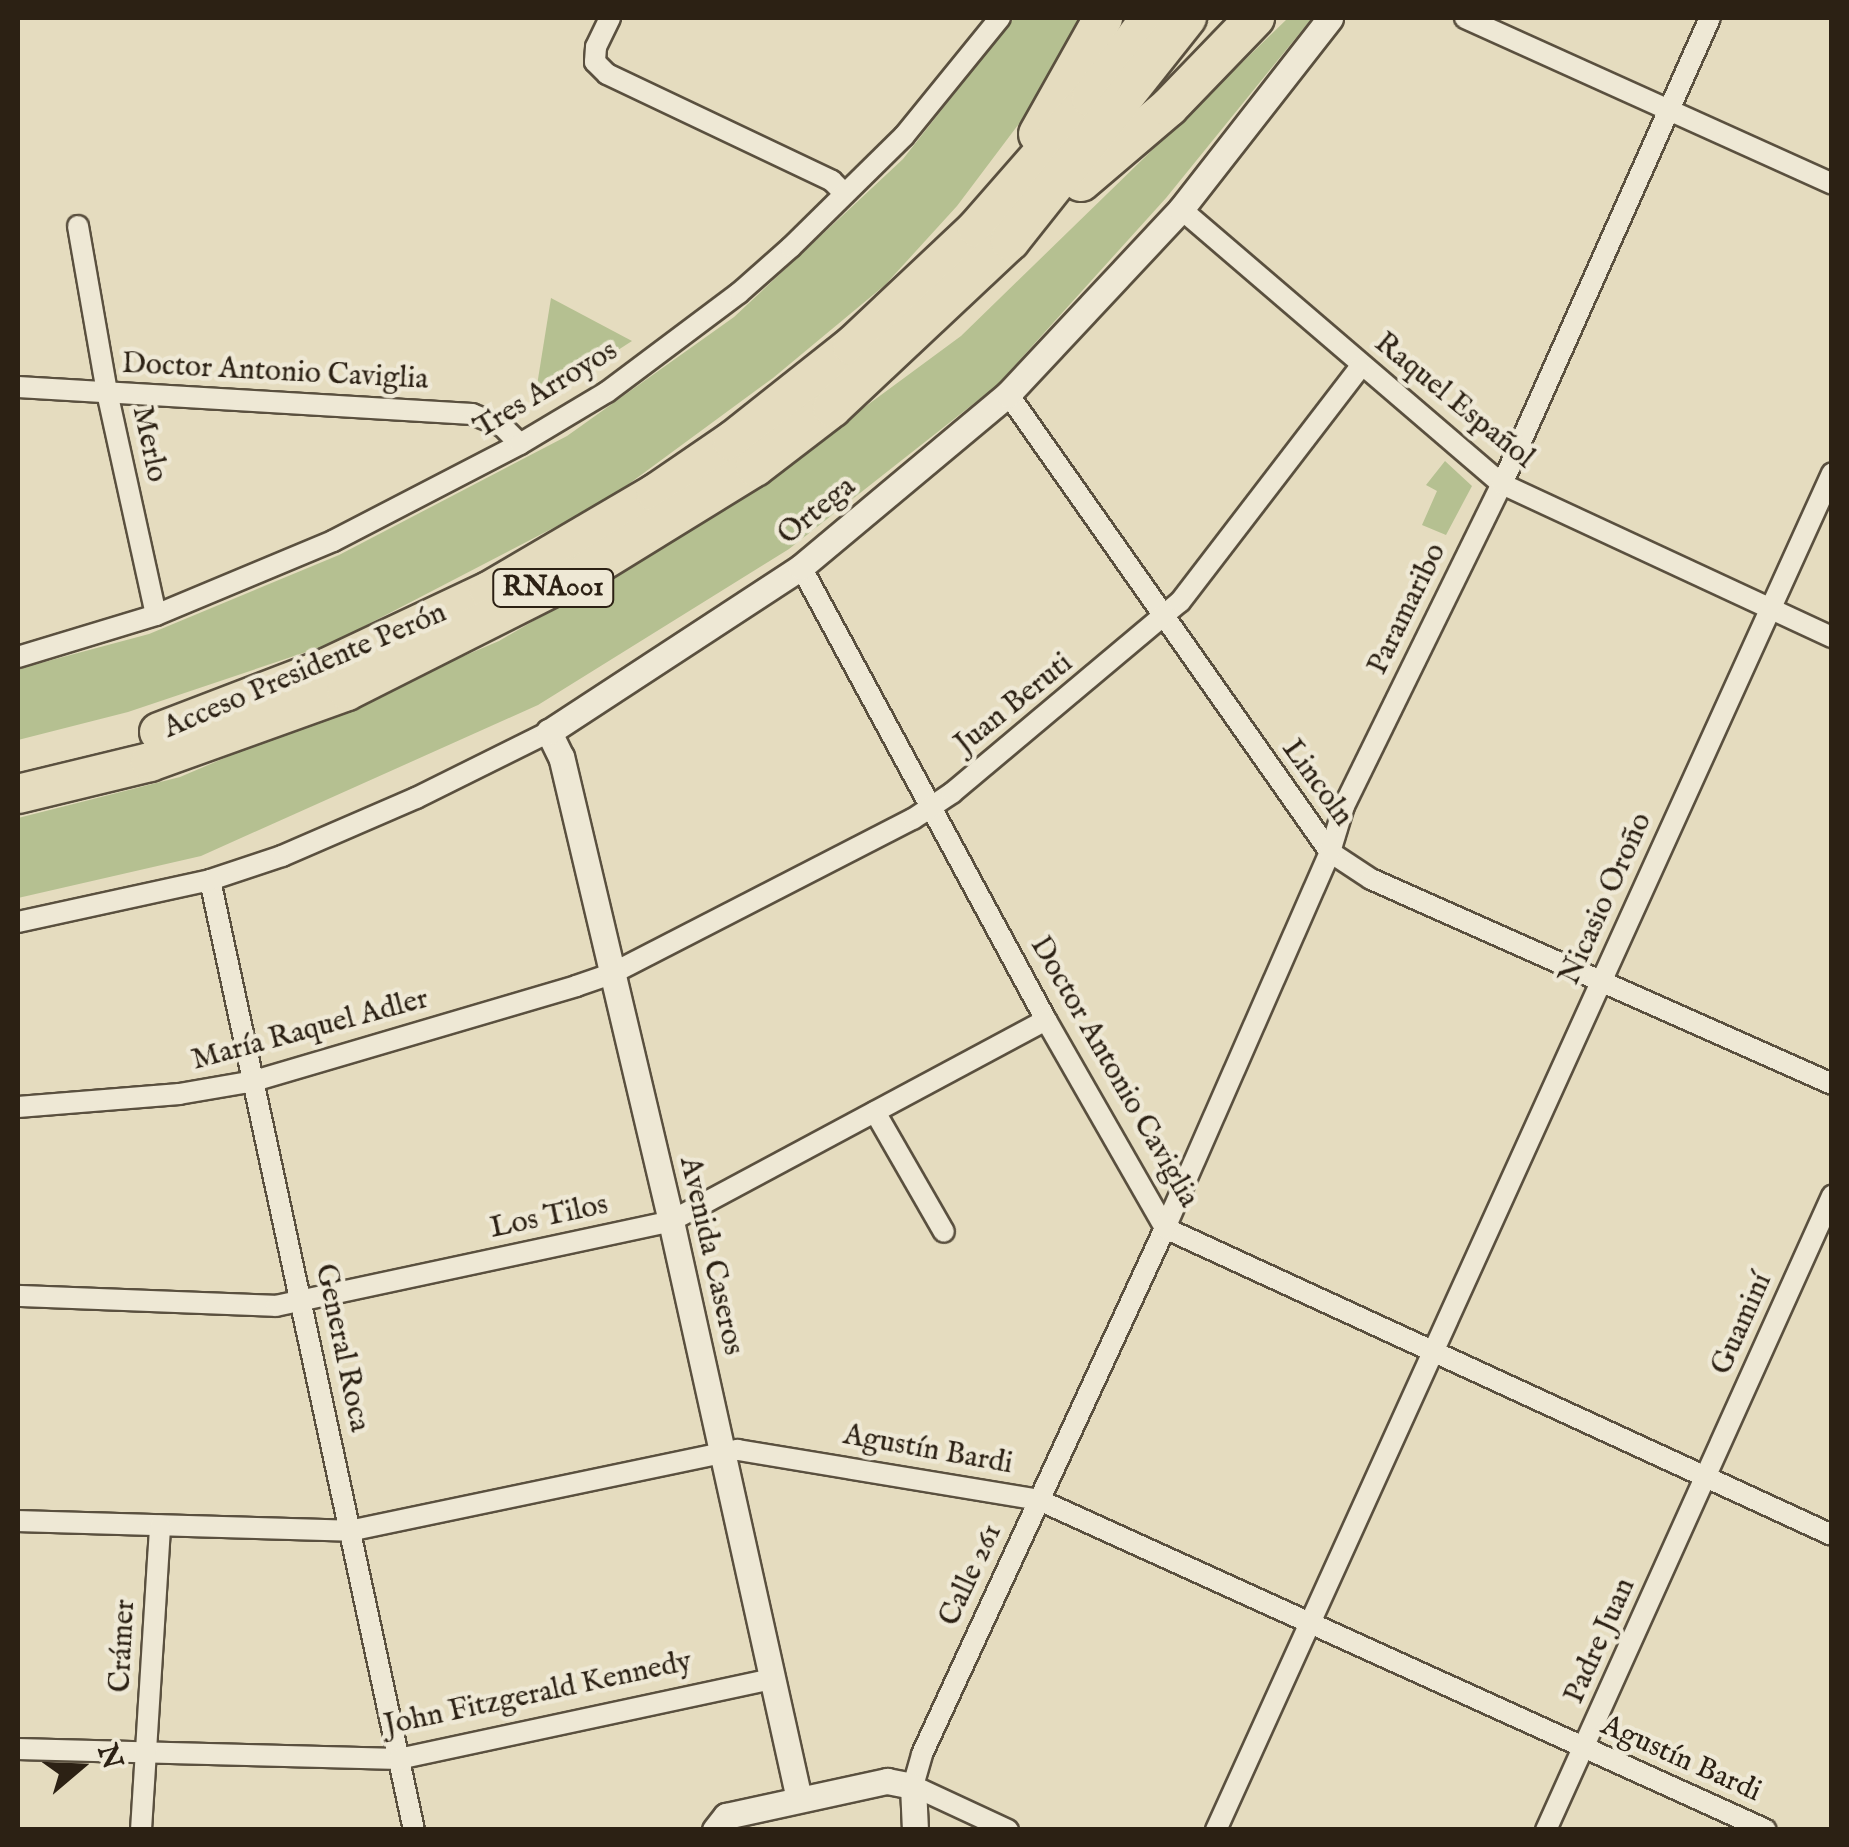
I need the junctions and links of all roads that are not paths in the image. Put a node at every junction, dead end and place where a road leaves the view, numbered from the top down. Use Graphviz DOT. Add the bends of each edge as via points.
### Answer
graph roads {
  1 [pos="610,18"];
  2 [pos="1000,18"];
  3 [pos="1102,18"];
  4 [pos="1150,18"];
  5 [pos="1188,18"];
  6 [pos="1255,18"];
  7 [pos="1330,18"];
  8 [pos="1464,18"];
  9 [pos="1710,18"];
  10 [pos="1668,109"];
  11 [pos="1832,184"];
  12 [pos="845,194"];
  13 [pos="1181,209"];
  14 [pos="78,226"];
  15 [pos="993,235"];
  16 [pos="1362,366"];
  17 [pos="18,387"];
  18 [pos="106,392"];
  19 [pos="1008,394"];
  20 [pos="520,444"];
  21 [pos="1832,473"];
  22 [pos="1502,484"];
  23 [pos="801,567"];
  24 [pos="1770,609"];
  25 [pos="156,615"];
  26 [pos="1163,618"];
  27 [pos="1832,638"];
  28 [pos="18,657"];
  29 [pos="549,732"];
  30 [pos="18,770"];
  31 [pos="18,794"];
  32 [pos="932,808"];
  33 [pos="1330,852"];
  34 [pos="210,880"];
  35 [pos="18,922"];
  36 [pos="611,974"];
  37 [pos="1601,984"];
  38 [pos="1046,1020"];
  39 [pos="254,1080"];
  40 [pos="1832,1084"];
  41 [pos="18,1108"];
  42 [pos="875,1112"];
  43 [pos="1832,1196"];
  44 [pos="671,1221"];
  45 [pos="1164,1228"];
  46 [pos="944,1232"];
  47 [pos="18,1296"];
  48 [pos="302,1302"];
  49 [pos="1435,1349"];
  50 [pos="721,1452"];
  51 [pos="1707,1476"];
  52 [pos="1039,1500"];
  53 [pos="18,1521"];
  54 [pos="160,1526"];
  55 [pos="349,1531"];
  56 [pos="1832,1536"];
  57 [pos="1310,1620"];
  58 [pos="771,1679"];
  59 [pos="18,1748"];
  60 [pos="1584,1748"];
  61 [pos="147,1755"];
  62 [pos="399,1759"];
  63 [pos="913,1786"];
  64 [pos="798,1798"];
  65 [pos="721,1823"];
  66 [pos="141,1830"];
  67 [pos="414,1830"];
  68 [pos="914,1830"];
  69 [pos="1008,1830"];
  70 [pos="1216,1830"];
  71 [pos="1546,1830"];
  72 [pos="1766,1830"];
  1 -- 12 [label="street" via="596,48 596,62 607,74 832,180"];
  2 -- 12 [label="street, Tres Arroyos" via="904,136"];
  3 -- 15 [label="highway" via="1031,146"];
  4 -- 15 [label="highway, Acceso Presidente Perón / RNA001"];
  5 -- 15 [label="highway, Acceso Presidente Perón / RNA001"];
  6 -- 15 [label="highway" via="1169,106"];
  7 -- 13 [label="street, Ortega"];
  8 -- 10 [label="street"];
  9 -- 10 [label="street, Paramaribo"];
  10 -- 11 [label="street"];
  10 -- 22 [label="street, Paramaribo"];
  12 -- 20 [label="street, Tres Arroyos" via="738,293 646,365"];
  13 -- 16 [label="street, Raquel Español"];
  13 -- 19 [label="street, Ortega"];
  14 -- 18 [label="street, Merlo"];
  15 -- 30 [label="highway, Acceso Presidente Perón / RNA001" via="732,441 506,582 246,702 144,738"];
  15 -- 31 [label="highway, Acceso Presidente Perón / RNA001" via="832,408 675,520 426,654 292,714 150,762"];
  16 -- 22 [label="street, Raquel Español"];
  16 -- 26 [label="street, Juan Beruti"];
  17 -- 18 [label="street, Doctor Antonio Caviglia"];
  18 -- 20 [label="street, Doctor Antonio Caviglia" via="472,414 502,426"];
  18 -- 25 [label="street, Merlo"];
  19 -- 23 [label="street, Ortega"];
  19 -- 26 [label="street, Lincoln"];
  20 -- 25 [label="street, Tres Arroyos" via="333,541"];
  21 -- 24 [label="street, Nicasio Oroño"];
  22 -- 24 [label="street, Raquel Español"];
  22 -- 33 [label="street, Paramaribo" via="1344,806"];
  23 -- 29 [label="street, Ortega"];
  23 -- 32 [label="street, Doctor Antonio Caviglia"];
  24 -- 27 [label="street, Raquel Español"];
  24 -- 37 [label="street, Nicasio Oroño"];
  25 -- 28 [label="street, Tres Arroyos"];
  26 -- 32 [label="street, Juan Beruti"];
  26 -- 33 [label="street, Lincoln"];
  29 -- 34 [label="street, Ortega" via="376,817"];
  29 -- 36 [label="street, Avenida Caseros" via="561,757"];
  32 -- 36 [label="street, Juan Beruti"];
  32 -- 38 [label="street, Doctor Antonio Caviglia"];
  33 -- 37 [label="street, Lincoln" via="1372,879"];
  33 -- 45 [label="street, Paramaribo"];
  34 -- 35 [label="street, Ortega"];
  34 -- 39 [label="street, General Roca"];
  36 -- 39 [label="street, María Raquel Adler"];
  36 -- 44 [label="street, Avenida Caseros"];
  37 -- 40 [label="street, Lincoln"];
  37 -- 49 [label="street, Nicasio Oroño"];
  38 -- 42 [label="street, Los Tilos"];
  38 -- 45 [label="street, Doctor Antonio Caviglia"];
  39 -- 41 [label="street, María Raquel Adler" via="179,1094"];
  39 -- 48 [label="street, General Roca"];
  42 -- 44 [label="street, Los Tilos"];
  42 -- 46 [label="street"];
  43 -- 51 [label="street, Guaminí"];
  44 -- 48 [label="street, Los Tilos"];
  44 -- 50 [label="street, Avenida Caseros"];
  45 -- 49 [label="street, Doctor Antonio Caviglia"];
  45 -- 52 [label="street, Calle 261"];
  47 -- 48 [label="street, Los Tilos"];
  48 -- 55 [label="street, General Roca"];
  49 -- 51 [label="street, Doctor Antonio Caviglia"];
  49 -- 57 [label="street, Nicasio Oroño"];
  50 -- 52 [label="street, Agustín Bardi" via="753,1450"];
  50 -- 55 [label="street, Agustín Bardi"];
  50 -- 58 [label="street, Avenida Caseros"];
  51 -- 56 [label="street, Doctor Antonio Caviglia"];
  51 -- 60 [label="street, Padre Juan"];
  52 -- 57 [label="street, Agustín Bardi"];
  52 -- 63 [label="street, Calle 261"];
  53 -- 54 [label="street, Agustín Bardi"];
  54 -- 55 [label="street, Agustín Bardi"];
  54 -- 61 [label="street, Crámer"];
  55 -- 62 [label="street, General Roca"];
  57 -- 60 [label="street, Agustín Bardi"];
  57 -- 70 [label="street, Nicasio Oroño"];
  58 -- 62 [label="street, John Fitzgerald Kennedy"];
  58 -- 64 [label="street, Avenida Caseros"];
  59 -- 61 [label="street, John Fitzgerald Kennedy"];
  60 -- 71 [label="street, Padre Juan"];
  60 -- 72 [label="street, Agustín Bardi"];
  61 -- 62 [label="street, John Fitzgerald Kennedy"];
  61 -- 66 [label="street, Crámer"];
  62 -- 67 [label="street, General Roca"];
  63 -- 64 [label="street" via="872,1782"];
  63 -- 68 [label="street"];
  63 -- 69 [label="street"];
  64 -- 65 [label="street"];
}
